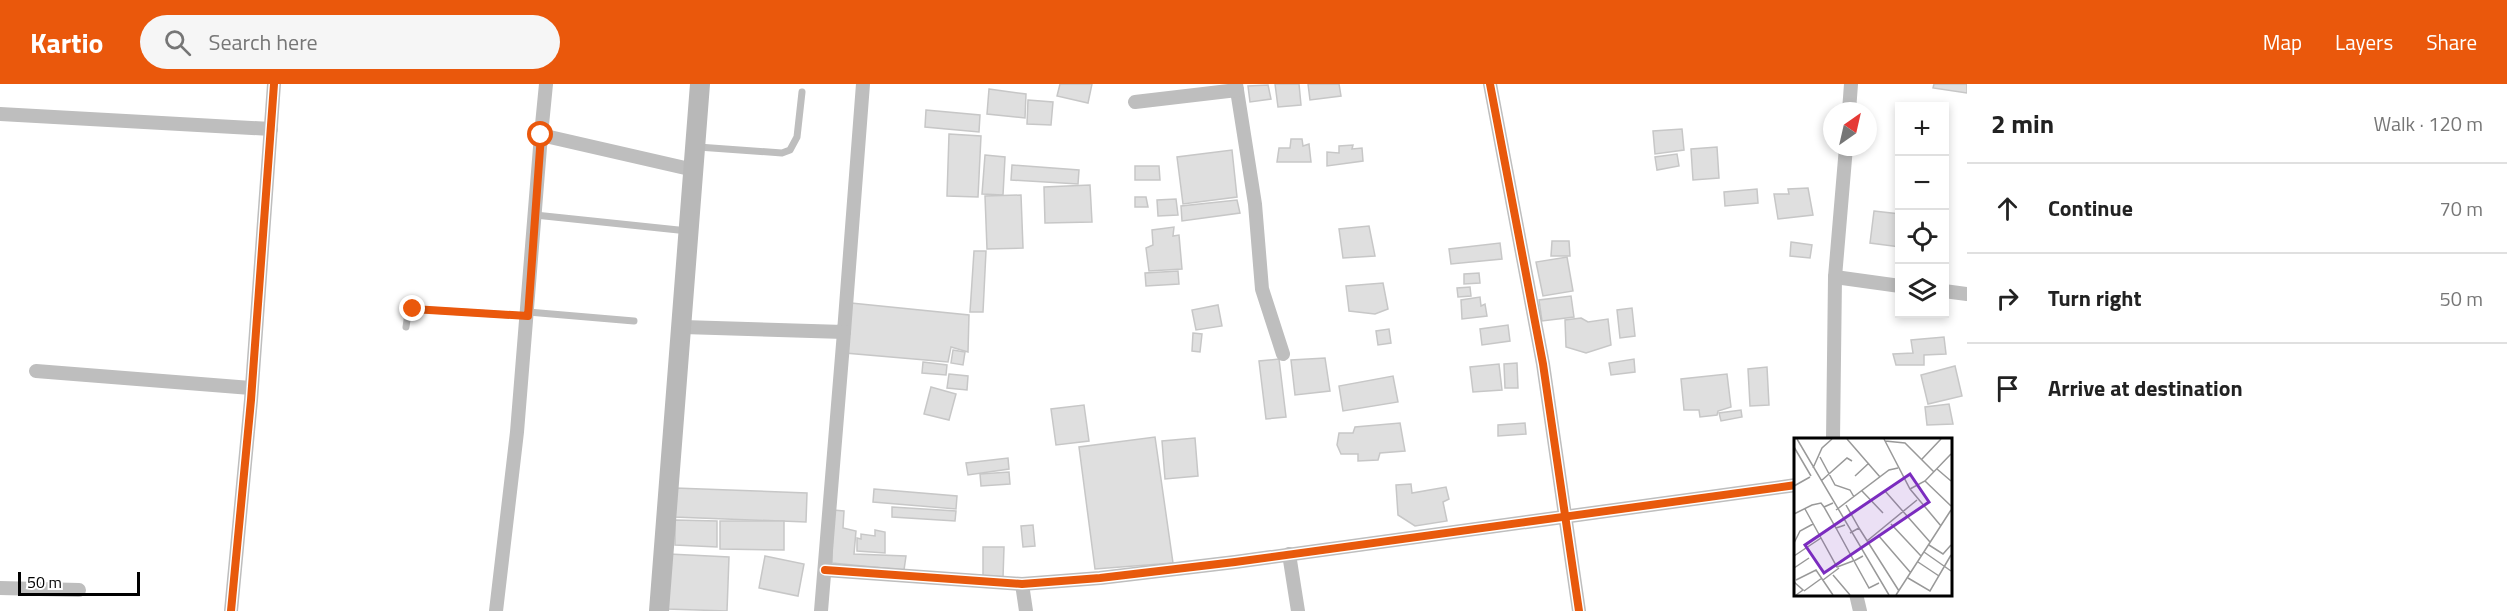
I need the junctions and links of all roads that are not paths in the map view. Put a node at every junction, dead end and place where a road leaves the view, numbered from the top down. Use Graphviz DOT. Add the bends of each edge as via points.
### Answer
graph roads {
  1 [pos="274,84"];
  2 [pos="546,84"];
  3 [pos="700,84"];
  4 [pos="863,84"];
  5 [pos="1490,84"];
  6 [pos="1851,84"];
  7 [pos="1236,87"];
  8 [pos="802,92"];
  9 [pos="1134,102"];
  10 [pos="1850,102"];
  11 [pos="0,114"];
  12 [pos="270,129"];
  13 [pos="541,135"];
  14 [pos="695,147"];
  15 [pos="1845,156"];
  16 [pos="694,170"];
  17 [pos="535,215"];
  18 [pos="689,231"];
  19 [pos="1835,277"];
  20 [pos="1895,285"];
  21 [pos="1949,292"];
  22 [pos="1967,294"];
  23 [pos="528,314"];
  24 [pos="634,321"];
  25 [pos="406,327"];
  26 [pos="683,327"];
  27 [pos="844,332"];
  28 [pos="1283,354"];
  29 [pos="36,371"];
  30 [pos="251,388"];
  31 [pos="1833,438"];
  32 [pos="1794,485"];
  33 [pos="1567,517"];
  34 [pos="1289,554"];
  35 [pos="825,570"];
  36 [pos="1022,584"];
  37 [pos="0,588"];
  38 [pos="79,590"];
  39 [pos="1856,596"];
  40 [pos="231,611"];
  41 [pos="496,611"];
  42 [pos="659,611"];
  43 [pos="821,611"];
  44 [pos="1026,611"];
  45 [pos="1298,611"];
  46 [pos="1579,611"];
  47 [pos="1860,611"];
  1 -- 12 [label="street"];
  2 -- 13 [label="street"];
  3 -- 14 [label="street"];
  4 -- 27 [label="street"];
  5 -- 33 [label="street" via="1544,364"];
  6 -- 10 [label="street"];
  7 -- 9 [label="street"];
  7 -- 28 [label="street" via="1255,204 1262,289"];
  8 -- 14 [label="lane" via="797,137 790,150 782,153"];
  11 -- 12 [label="street"];
  12 -- 30 [label="street"];
  13 -- 16 [label="street"];
  13 -- 17 [label="street"];
  14 -- 16 [label="street"];
  15 -- 19 [label="street"];
  16 -- 18 [label="street"];
  17 -- 18 [label="lane"];
  17 -- 23 [label="street"];
  18 -- 26 [label="street"];
  19 -- 20 [label="street"];
  19 -- 31 [label="street"];
  21 -- 22 [label="street"];
  23 -- 24 [label="lane"];
  23 -- 25 [label="lane" via="413,309 408,313"];
  23 -- 41 [label="street"];
  26 -- 27 [label="street"];
  26 -- 42 [label="street"];
  27 -- 35 [label="street"];
  29 -- 30 [label="street"];
  30 -- 40 [label="street"];
  32 -- 33 [label="street"];
  33 -- 34 [label="street"];
  33 -- 46 [label="street"];
  34 -- 36 [label="street"];
  34 -- 45 [label="street"];
  35 -- 36 [label="street"];
  35 -- 43 [label="street"];
  36 -- 44 [label="street"];
  37 -- 38 [label="street"];
  39 -- 47 [label="street"];
}
